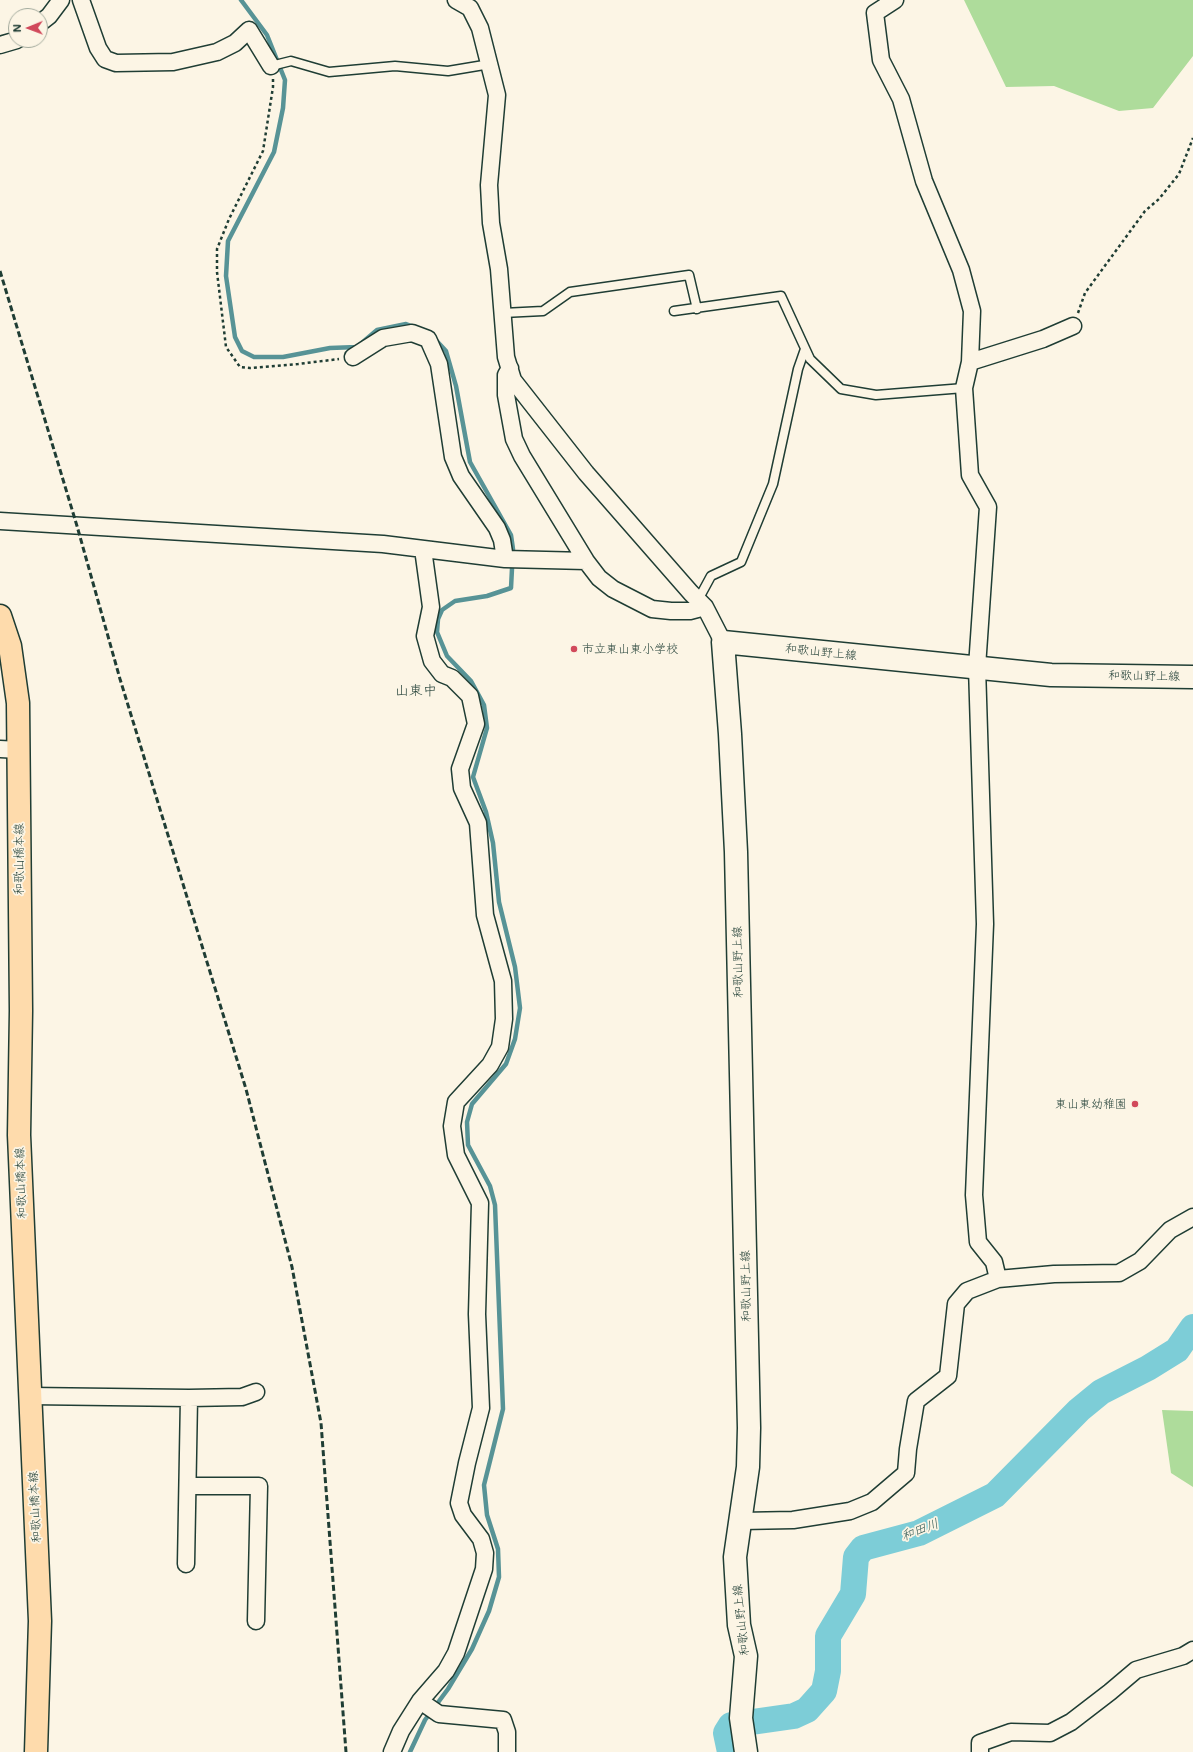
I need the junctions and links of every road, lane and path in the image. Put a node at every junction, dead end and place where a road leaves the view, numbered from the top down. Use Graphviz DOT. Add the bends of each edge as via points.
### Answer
graph roads {
  1 [pos="61,0"];
  2 [pos="81,0"];
  3 [pos="456,0"];
  4 [pos="895,0"];
  5 [pos="48,17"];
  6 [pos="490,64"];
  7 [pos="271,66"];
  8 [pos="1193,138"];
  9 [pos="697,309"];
  10 [pos="674,311"];
  11 [pos="503,313"];
  12 [pos="1073,326"];
  13 [pos="805,349"];
  14 [pos="353,357"];
  15 [pos="970,362"];
  16 [pos="510,368"];
  17 [pos="964,388"];
  18 [pos="0,521"];
  19 [pos="423,550"];
  20 [pos="505,559"];
  21 [pos="586,561"];
  22 [pos="701,604"];
  23 [pos="0,616"];
  24 [pos="723,642"];
  25 [pos="977,667"];
  26 [pos="1193,677"];
  27 [pos="9,750"];
  28 [pos="1193,1217"];
  29 [pos="998,1279"];
  30 [pos="256,1392"];
  31 [pos="30,1396"];
  32 [pos="189,1398"];
  33 [pos="188,1486"];
  34 [pos="741,1521"];
  35 [pos="186,1564"];
  36 [pos="256,1621"];
  37 [pos="1193,1650"];
  38 [pos="420,1701"];
  39 [pos="36,1752"];
  40 [pos="392,1752"];
  41 [pos="507,1752"];
  42 [pos="746,1752"];
  43 [pos="980,1752"];
  1 -- 5 [label="street"];
  2 -- 7 [label="street" via="98,48 105,59 116,63 173,62 217,52 236,43 249,30"];
  3 -- 6 [label="street" via="470,8 480,28"];
  4 -- 15 [label="street" via="875,13 882,60 901,99 924,181 961,270 972,311"];
  6 -- 7 [label="lane" via="448,71 395,66 329,72 291,61"];
  6 -- 11 [label="street" via="497,95 489,186 491,223"];
  7 -- 14 [label="path" via="273,87 263,151 217,249 217,272 226,347 240,367 250,368"];
  8 -- 12 [label="path" via="1179,174 1145,211 1085,293"];
  9 -- 10 [label="lane"];
  9 -- 11 [label="lane" via="689,275 570,292 543,311"];
  9 -- 13 [label="lane" via="781,296"];
  11 -- 16 [label="street" via="506,357"];
  12 -- 15 [label="street"];
  13 -- 17 [label="lane" via="810,358 841,389 876,395"];
  13 -- 22 [label="lane" via="798,369 773,484 741,562 711,576"];
  14 -- 20 [label="street" via="383,338 412,333 428,340 439,364 453,457 461,476 497,528"];
  15 -- 17 [label="street"];
  16 -- 21 [label="street" via="506,375 506,394 514,439"];
  16 -- 22 [label="street" via="513,380 586,474"];
  17 -- 25 [label="street" via="970,475 988,507"];
  18 -- 19 [label="street" via="383,544"];
  19 -- 20 [label="street"];
  19 -- 38 [label="street" via="431,607 425,636 432,661 442,674 452,678 470,696 476,724 460,769 462,788 478,823 485,915 503,981 504,1019 500,1047 490,1065 456,1102 452,1126 456,1155 480,1203 477,1314 481,1408 459,1503 463,1514 481,1538 485,1553 484,1569 456,1653 446,1671"];
  20 -- 21 [label="street"];
  21 -- 22 [label="street" via="599,578 613,589 652,608 690,611"];
  22 -- 24 [label="street"];
  23 -- 27 [label="main road, 和歌山橋本線" via="10,646 18,702"];
  24 -- 25 [label="main road, 和歌山野上線"];
  24 -- 34 [label="main road, 和歌山野上線" via="736,852 749,1428 748,1467"];
  25 -- 26 [label="main road, 和歌山野上線" via="1051,674"];
  25 -- 29 [label="street" via="985,924 974,1195 978,1242 994,1262"];
  27 -- 31 [label="main road, 和歌山橋本線" via="21,1012 19,1134"];
  28 -- 29 [label="street" via="1170,1230 1140,1261 1119,1273 1054,1274"];
  29 -- 34 [label="street" via="967,1291 956,1304 948,1376 916,1401 906,1473 897,1482 872,1502 850,1511 793,1520"];
  30 -- 32 [label="street" via="242,1397"];
  31 -- 32 [label="street"];
  31 -- 39 [label="main road, 和歌山橋本線" via="40,1621"];
  32 -- 33 [label="street"];
  33 -- 35 [label="street"];
  33 -- 36 [label="street" via="259,1486"];
  34 -- 42 [label="main road, 和歌山野上線" via="735,1557 739,1625 746,1656 741,1722"];
  37 -- 43 [label="street" via="1183,1656 1136,1670 1070,1722 1050,1733 1011,1732 980,1743"];
  38 -- 40 [label="street" via="401,1731"];
  38 -- 41 [label="street" via="439,1714 502,1720 507,1732"];
}
